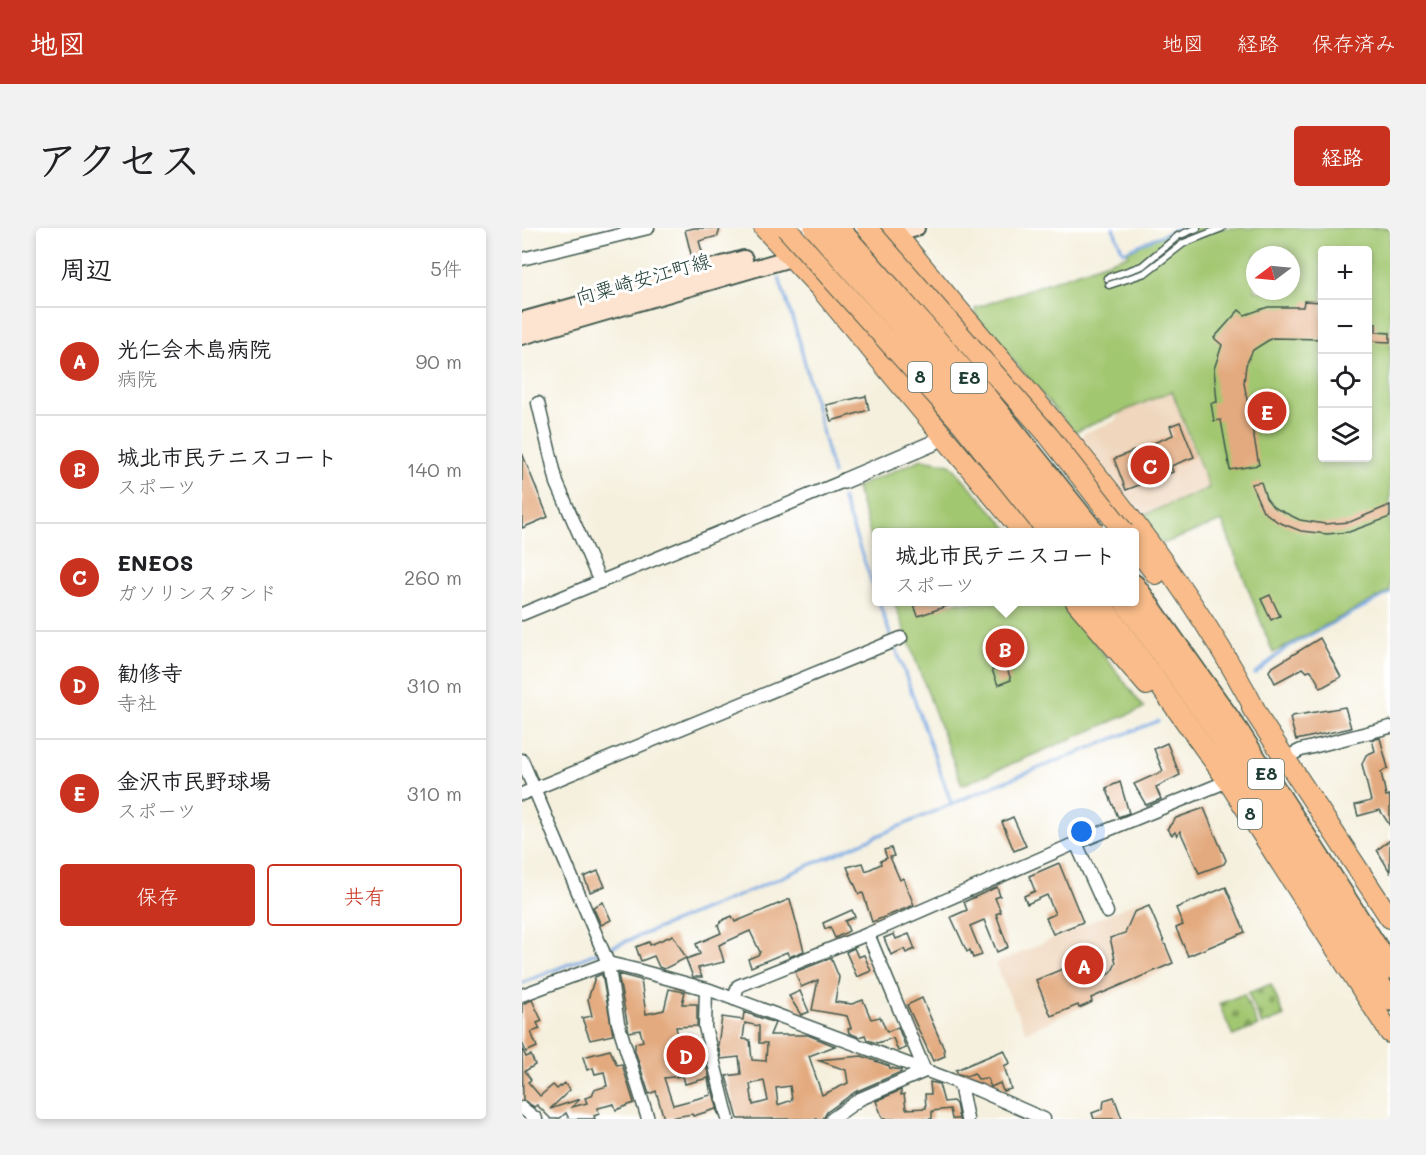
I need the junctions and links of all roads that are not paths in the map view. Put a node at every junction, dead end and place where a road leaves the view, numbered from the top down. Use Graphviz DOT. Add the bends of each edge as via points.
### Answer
graph roads {
  1 [pos="648,228"];
  2 [pos="764,228"];
  3 [pos="786,228"];
  4 [pos="815,228"];
  5 [pos="838,228"];
  6 [pos="849,228"];
  7 [pos="867,228"];
  8 [pos="916,228"];
  9 [pos="1197,228"];
  10 [pos="1222,228"];
  11 [pos="893,231"];
  12 [pos="786,252"];
  13 [pos="522,259"];
  14 [pos="522,321"];
  15 [pos="522,336"];
  16 [pos="538,403"];
  17 [pos="944,435"];
  18 [pos="844,482"];
  19 [pos="1020,528"];
  20 [pos="1045,528"];
  21 [pos="1070,528"];
  22 [pos="1091,528"];
  23 [pos="1121,528"];
  24 [pos="1138,528"];
  25 [pos="1139,529"];
  26 [pos="1139,552"];
  27 [pos="600,582"];
  28 [pos="1139,592"];
  29 [pos="1080,606"];
  30 [pos="1103,606"];
  31 [pos="1128,606"];
  32 [pos="522,614"];
  33 [pos="895,640"];
  34 [pos="1259,717"];
  35 [pos="1390,727"];
  36 [pos="1287,757"];
  37 [pos="522,760"];
  38 [pos="1228,781"];
  39 [pos="528,791"];
  40 [pos="1076,843"];
  41 [pos="1107,912"];
  42 [pos="1390,918"];
  43 [pos="868,934"];
  44 [pos="605,955"];
  45 [pos="1390,968"];
  46 [pos="706,989"];
  47 [pos="522,995"];
  48 [pos="734,999"];
  49 [pos="1390,1000"];
  50 [pos="1390,1033"];
  51 [pos="925,1071"];
  52 [pos="960,1084"];
  53 [pos="522,1108"];
  54 [pos="536,1119"];
  55 [pos="648,1119"];
  56 [pos="728,1119"];
  57 [pos="832,1119"];
  58 [pos="968,1119"];
  59 [pos="1044,1119"];
  1 -- 13 [label="street"];
  2 -- 12 [label="highway"];
  3 -- 20 [label="highway, 8, bridge" via="962,424"];
  4 -- 21 [label="highway, E8, bridge" via="965,399"];
  5 -- 22 [label="highway, E8, bridge" via="978,388"];
  6 -- 12 [label="main road, 向粟崎安江町線"];
  7 -- 23 [label="highway, bridge" via="1048,435"];
  8 -- 11 [label="main road, 向粟崎安江町線"];
  9 -- 10 [label="lane" via="1178,236 1142,266 1108,281 1145,273 1184,243"];
  11 -- 12 [label="main road, 向粟崎安江町線"];
  11 -- 24 [label="highway" via="1078,450"];
  12 -- 14 [label="main road, 向粟崎安江町線"];
  12 -- 15 [label="main road, 向粟崎安江町線"];
  12 -- 17 [label="highway"];
  16 -- 27 [label="street" via="557,483"];
  17 -- 18 [label="street"];
  17 -- 19 [label="highway"];
  18 -- 27 [label="street"];
  25 -- 34 [label="highway" via="1233,667"];
  26 -- 34 [label="highway"];
  27 -- 32 [label="street"];
  28 -- 45 [label="highway, E8" via="1237,730"];
  29 -- 38 [label="highway"];
  30 -- 38 [label="highway, 8"];
  31 -- 49 [label="highway, E8" via="1229,748"];
  33 -- 39 [label="street"];
  34 -- 36 [label="highway"];
  35 -- 36 [label="street" via="1300,750"];
  36 -- 42 [label="highway"];
  37 -- 39 [label="street"];
  38 -- 40 [label="street"];
  38 -- 50 [label="highway, 8"];
  39 -- 44 [label="street"];
  40 -- 41 [label="street"];
  40 -- 43 [label="street"];
  43 -- 48 [label="street" via="738,986"];
  43 -- 51 [label="street"];
  44 -- 46 [label="street"];
  44 -- 47 [label="street"];
  44 -- 55 [label="street" via="618,1023"];
  46 -- 48 [label="street"];
  46 -- 56 [label="street" via="705,1028"];
  48 -- 51 [label="street"];
  51 -- 52 [label="street"];
  51 -- 57 [label="street" via="860,1099"];
  52 -- 58 [label="street"];
  52 -- 59 [label="street"];
  53 -- 54 [label="street"];
}
